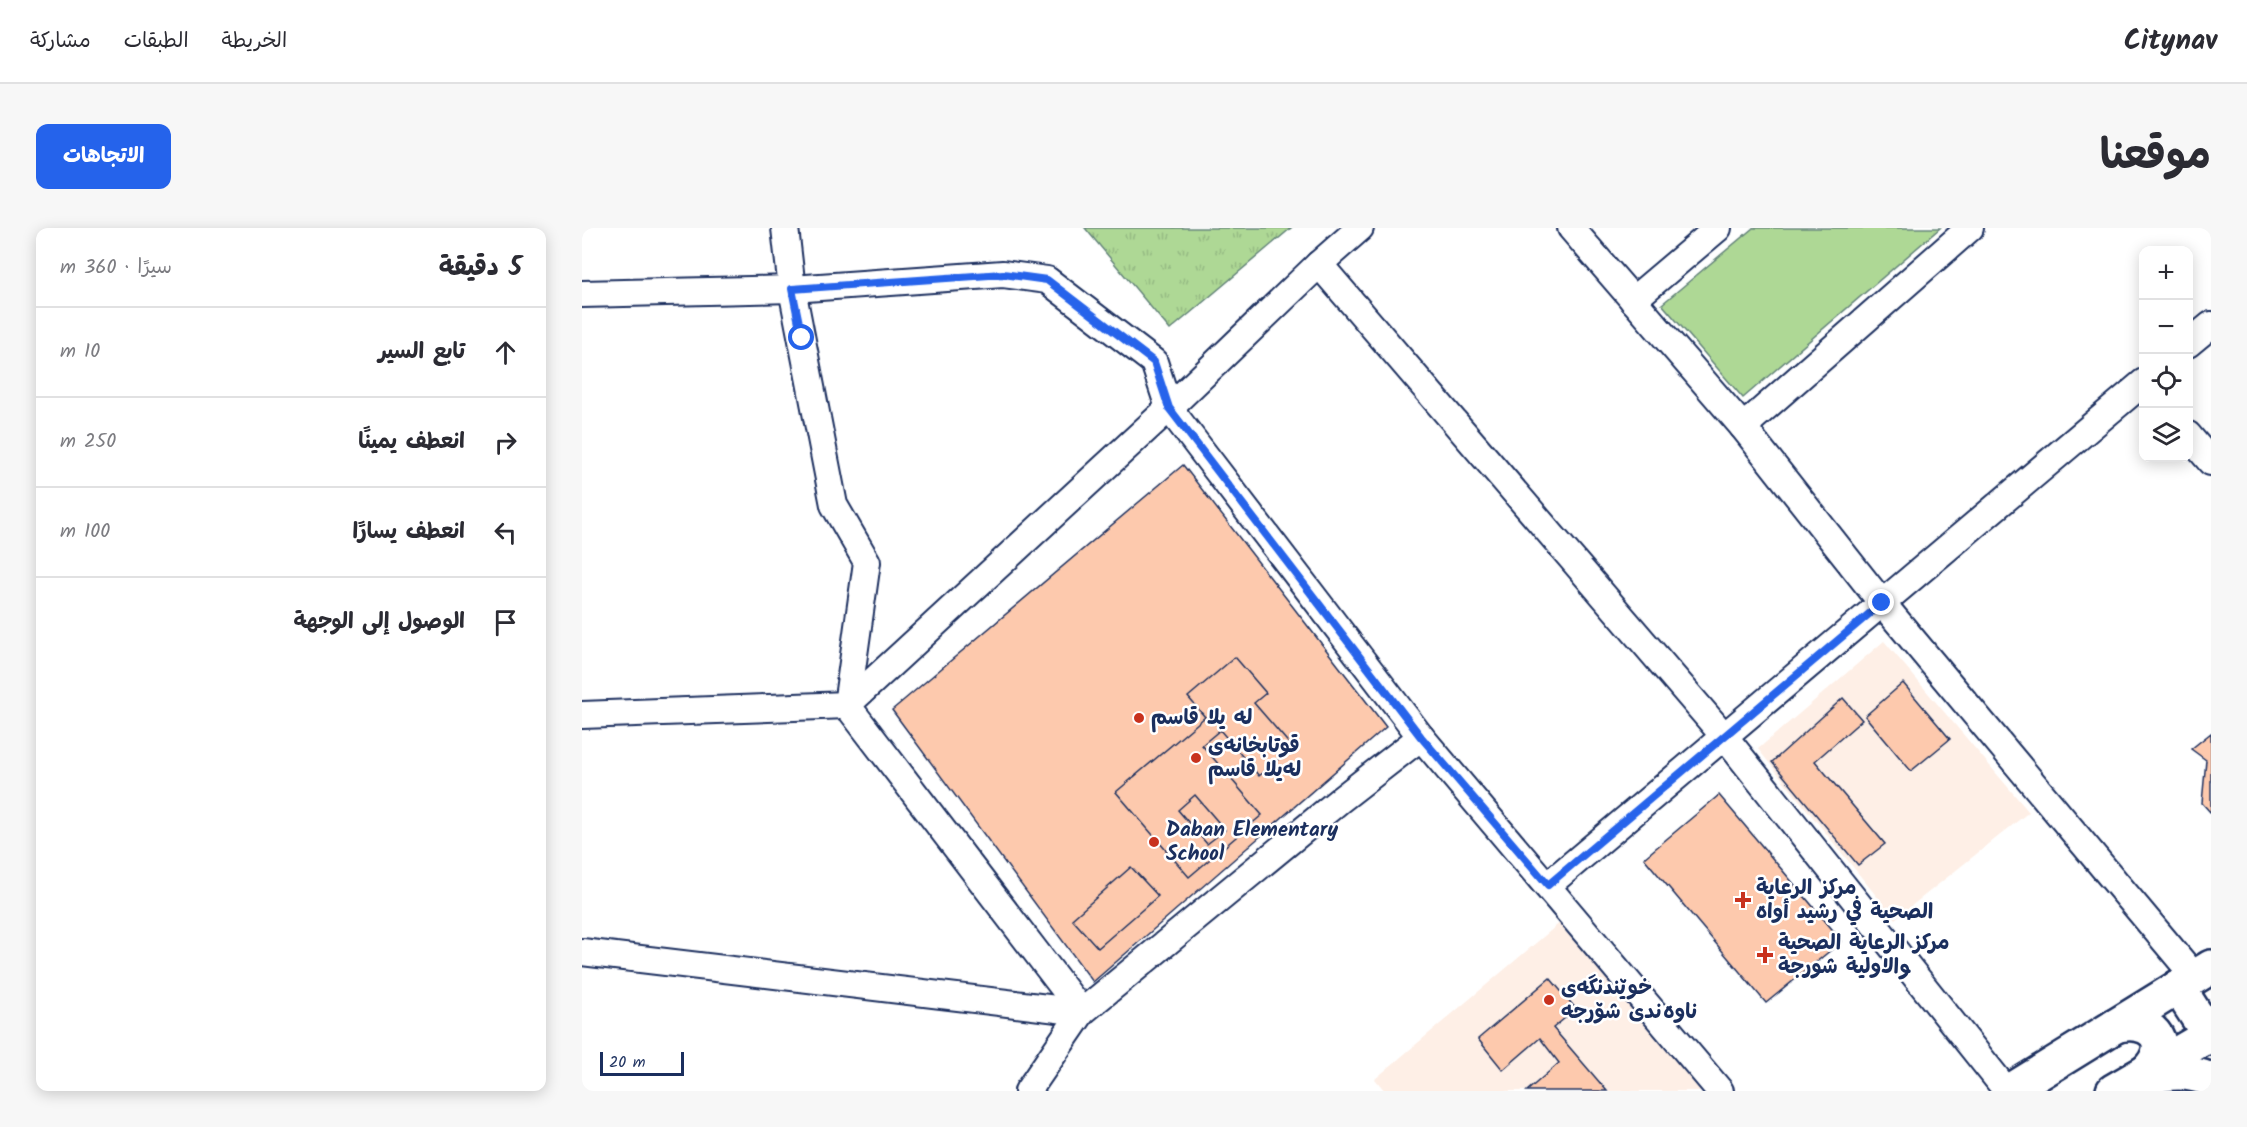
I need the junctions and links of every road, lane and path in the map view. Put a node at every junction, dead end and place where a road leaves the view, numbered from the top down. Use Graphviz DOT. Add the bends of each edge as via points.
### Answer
graph roads {
  1 [pos="785,228"];
  2 [pos="1360,228"];
  3 [pos="1571,228"];
  4 [pos="1718,228"];
  5 [pos="1971,228"];
  6 [pos="1319,264"];
  7 [pos="792,289"];
  8 [pos="582,294"];
  9 [pos="1633,300"];
  10 [pos="2211,325"];
  11 [pos="2193,340"];
  12 [pos="2139,386"];
  13 [pos="1169,408"];
  14 [pos="1743,427"];
  15 [pos="2193,441"];
  16 [pos="2211,462"];
  17 [pos="1882,603"];
  18 [pos="847,705"];
  19 [pos="582,716"];
  20 [pos="1724,736"];
  21 [pos="1421,737"];
  22 [pos="1548,885"];
  23 [pos="582,952"];
  24 [pos="2195,977"];
  25 [pos="1082,1012"];
  26 [pos="2115,1026"];
  27 [pos="2210,1036"];
  28 [pos="2148,1070"];
  29 [pos="2211,1080"];
  30 [pos="1028,1091"];
  31 [pos="1720,1091"];
  32 [pos="2008,1091"];
  33 [pos="2114,1091"];
  1 -- 7 [label="street"];
  2 -- 6 [label="street"];
  3 -- 9 [label="street"];
  4 -- 9 [label="street"];
  5 -- 14 [label="street"];
  6 -- 13 [label="street"];
  6 -- 20 [label="street"];
  7 -- 8 [label="street"];
  7 -- 13 [label="street" via="1003,274 1047,280 1154,362"];
  7 -- 18 [label="street" via="834,505 867,562"];
  9 -- 14 [label="street"];
  10 -- 11 [label="street"];
  12 -- 17 [label="street"];
  13 -- 18 [label="street"];
  13 -- 21 [label="street"];
  14 -- 17 [label="street"];
  15 -- 16 [label="street"];
  17 -- 20 [label="street"];
  17 -- 24 [label="street"];
  18 -- 19 [label="street"];
  18 -- 25 [label="street"];
  20 -- 22 [label="street"];
  20 -- 32 [label="street"];
  21 -- 22 [label="street"];
  21 -- 25 [label="street"];
  22 -- 31 [label="street"];
  23 -- 25 [label="street"];
  24 -- 26 [label="main road"];
  24 -- 27 [label="main road"];
  25 -- 30 [label="street"];
  26 -- 28 [label="main road" via="2139,1023 2153,1032 2159,1048 2155,1063"];
  26 -- 32 [label="main road"];
  27 -- 28 [label="main road"];
  28 -- 33 [label="main road"];
  29 -- 33 [label="main road" via="2196,1074 2168,1073"];
}
